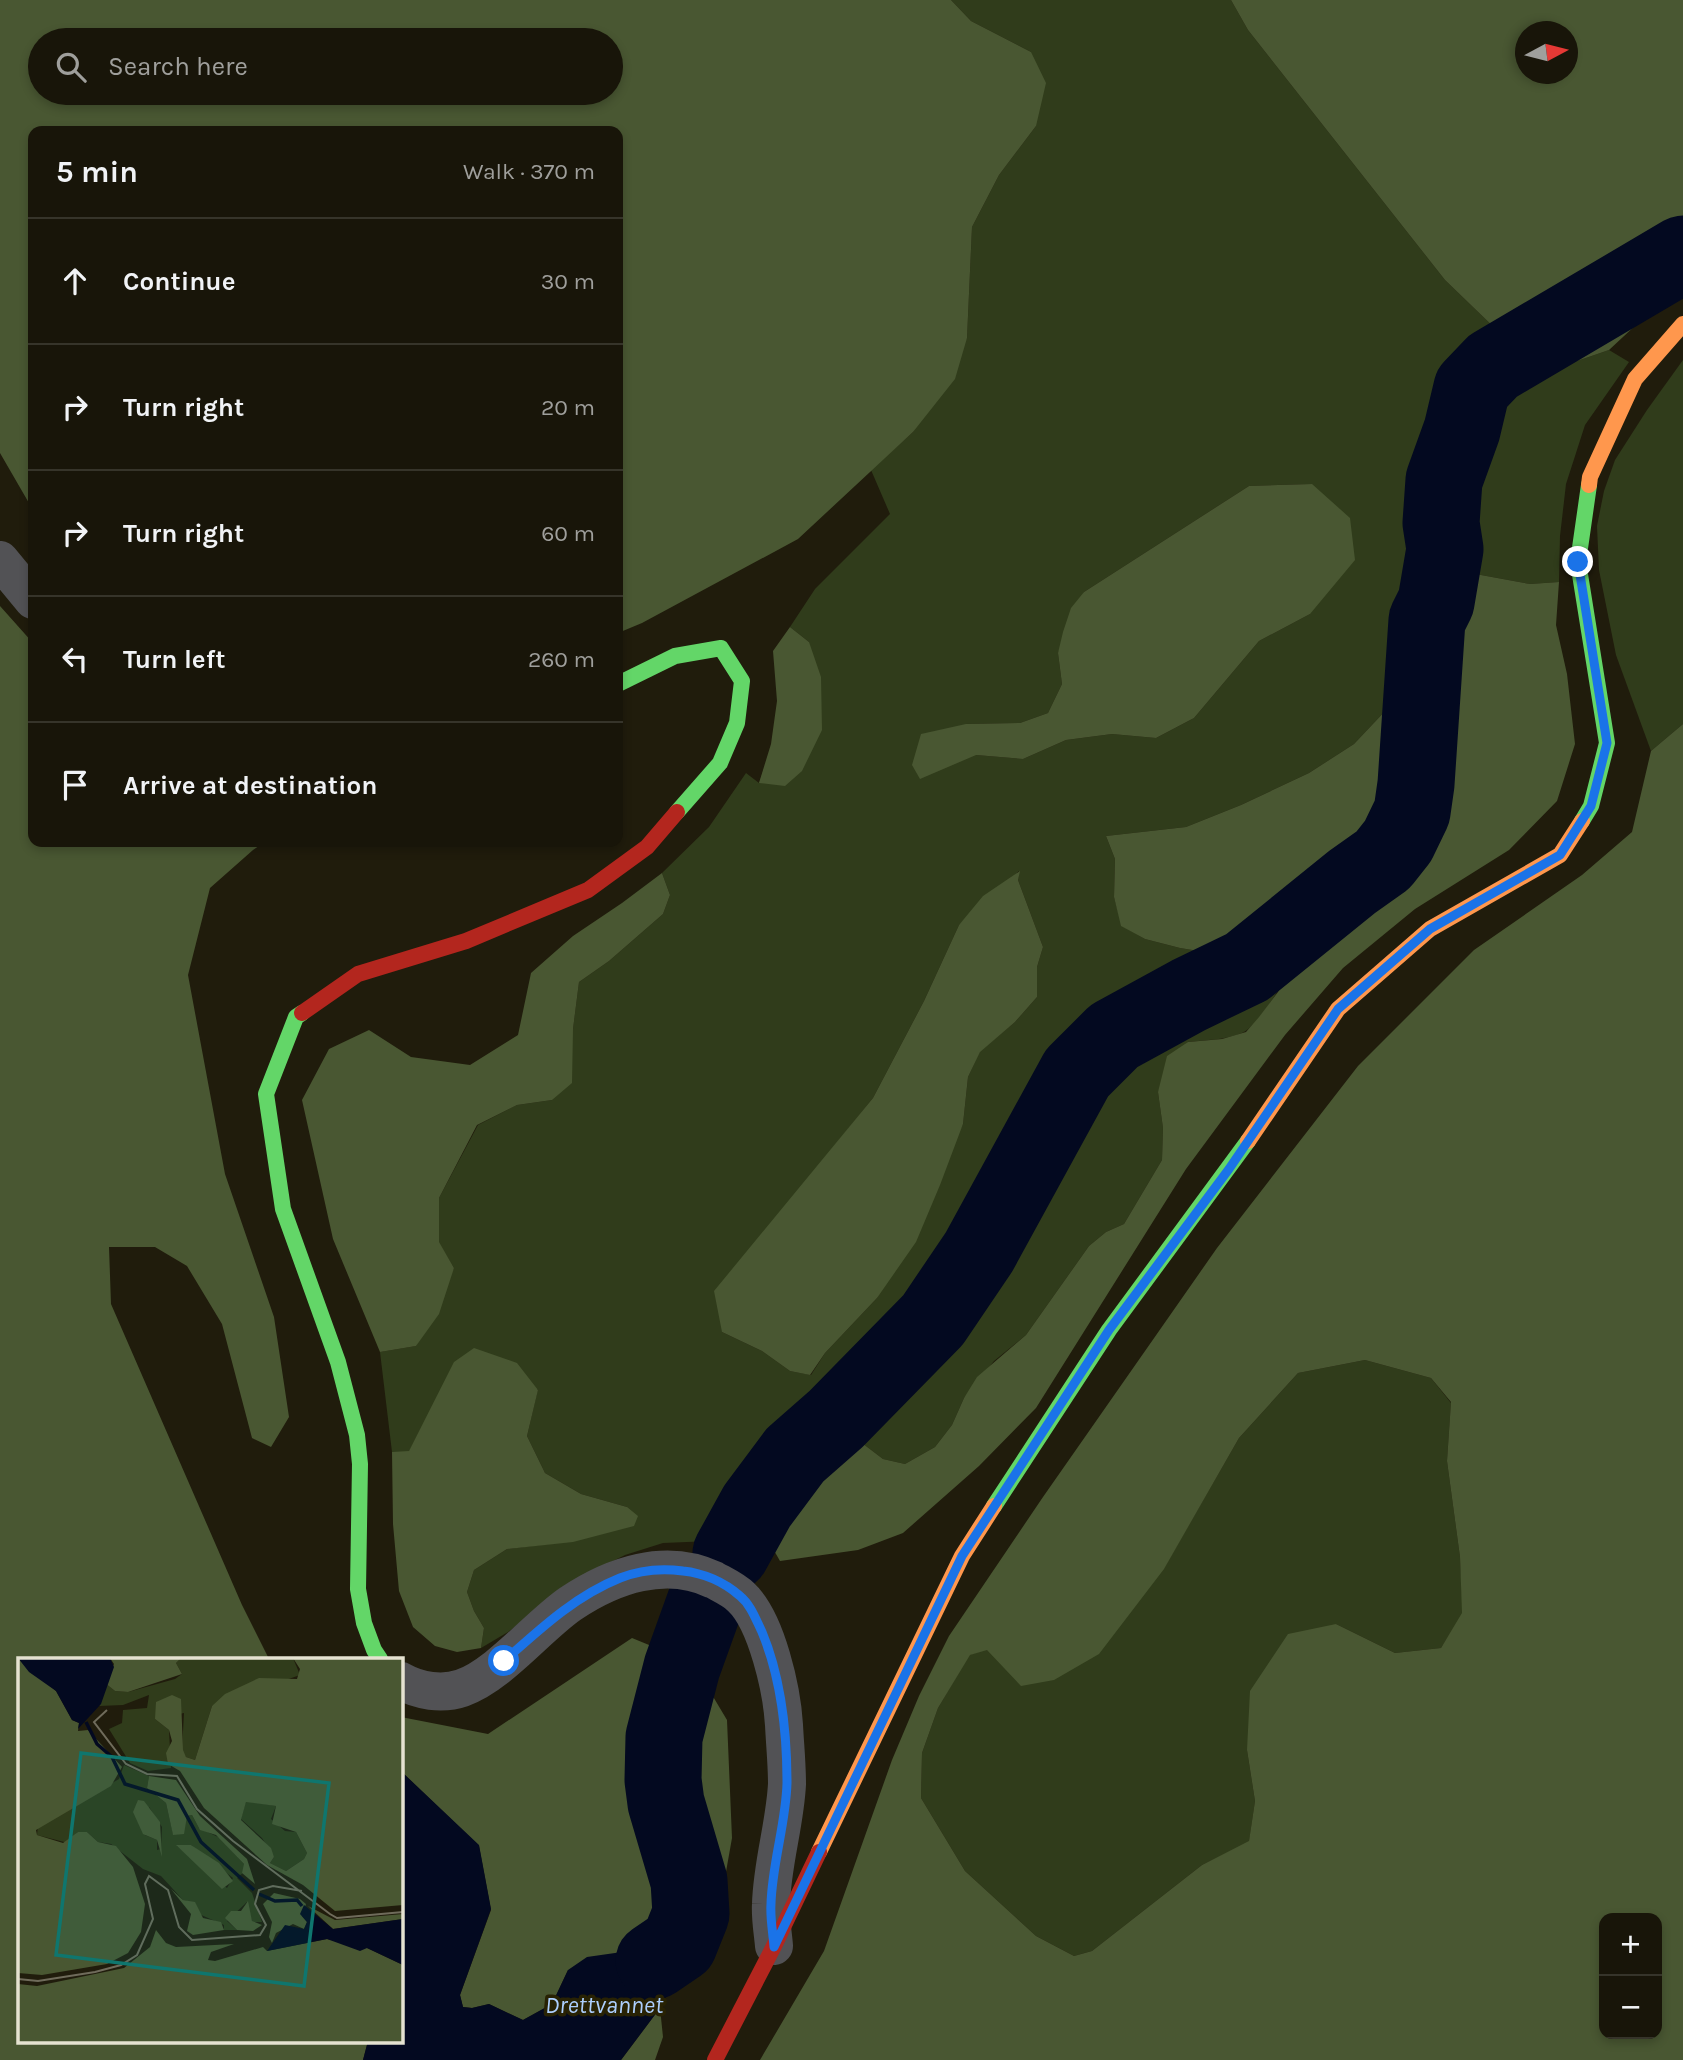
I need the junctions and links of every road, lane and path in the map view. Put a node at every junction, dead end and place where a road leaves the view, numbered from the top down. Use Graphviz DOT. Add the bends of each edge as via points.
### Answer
graph roads {
  1 [pos="1683,324"];
  2 [pos="0,560"];
  3 [pos="28,594"];
  4 [pos="623,682"];
  5 [pos="379,1658"];
  6 [pos="402,1681"];
  7 [pos="774,1947"];
  8 [pos="715,2060"];
  1 -- 7 [label="street" via="1635,379 1590,477 1578,562 1607,743 1591,806 1560,855 1430,929 1338,1009 1229,1169 1109,1330 962,1556"];
  2 -- 3 [label="street"];
  4 -- 5 [label="street" via="675,656 721,648 742,681 737,723 720,763 647,847 588,890 466,941 358,974 296,1017 266,1094 283,1209 335,1351 357,1435 358,1589 364,1623"];
  6 -- 7 [label="street" via="434,1692 461,1689 504,1661 570,1604 646,1570 699,1573 741,1597 766,1643 783,1708 787,1785 771,1905"];
  7 -- 8 [label="street"];
}
